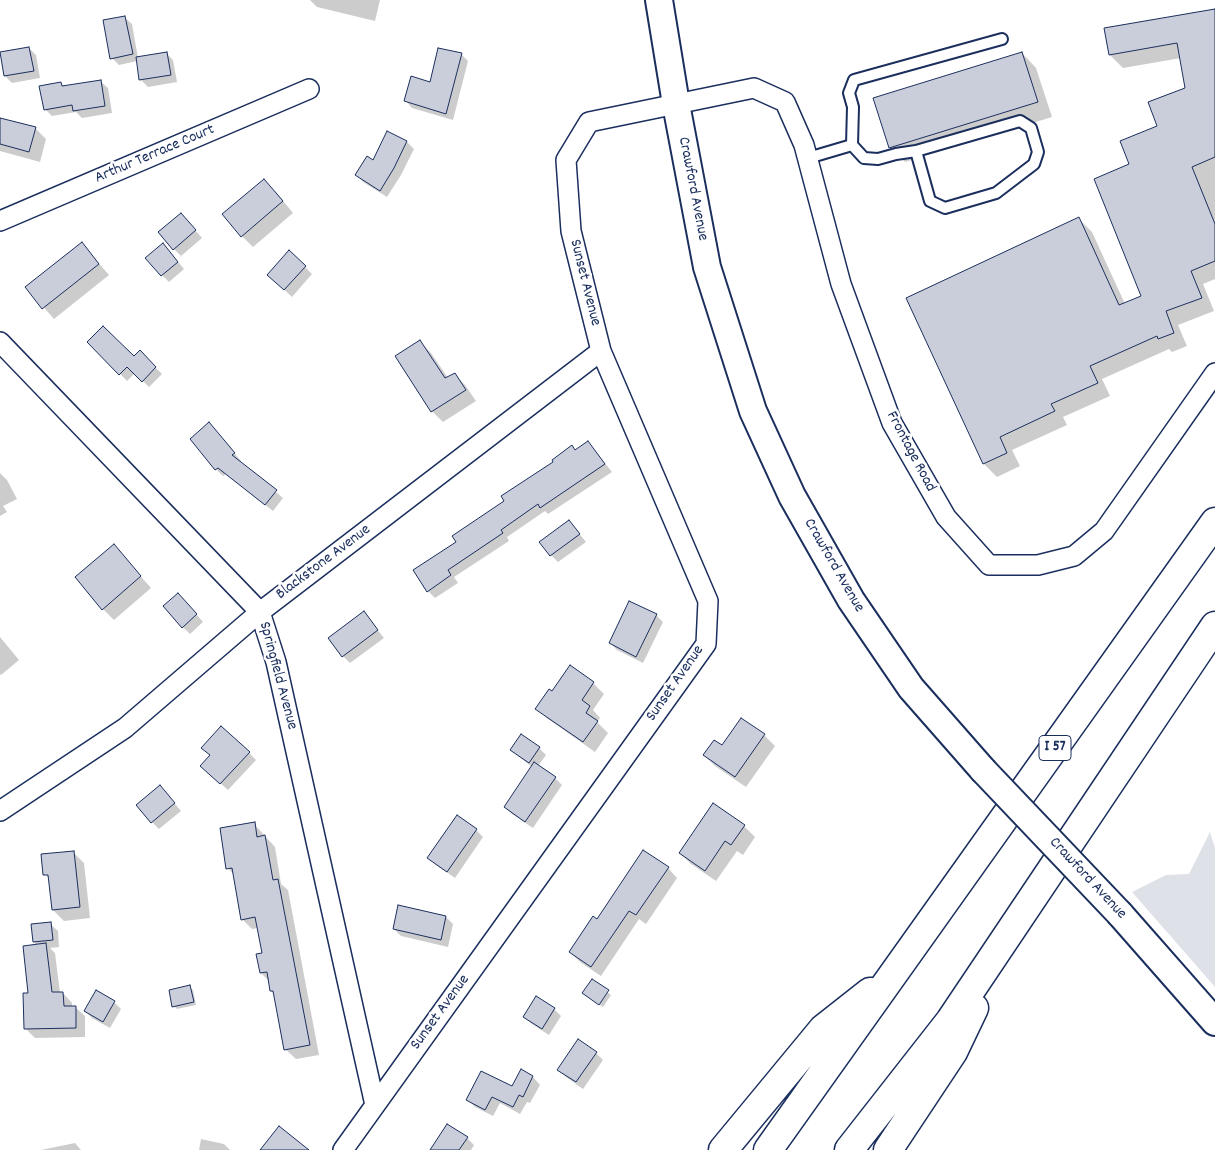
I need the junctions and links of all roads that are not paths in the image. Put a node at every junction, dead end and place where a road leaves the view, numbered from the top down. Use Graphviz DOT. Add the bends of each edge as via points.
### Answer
graph roads {
  1 [pos="659,0"];
  2 [pos="1002,39"];
  3 [pos="309,89"];
  4 [pos="676,104"];
  5 [pos="852,145"];
  6 [pos="916,151"];
  7 [pos="808,158"];
  8 [pos="0,221"];
  9 [pos="0,342"];
  10 [pos="601,351"];
  11 [pos="1215,373"];
  12 [pos="1215,522"];
  13 [pos="260,612"];
  14 [pos="1215,626"];
  15 [pos="0,811"];
  16 [pos="1012,928"];
  17 [pos="894,973"];
  18 [pos="1215,1022"];
  19 [pos="375,1105"];
  20 [pos="343,1150"];
  21 [pos="723,1150"];
  22 [pos="768,1150"];
  23 [pos="849,1150"];
  24 [pos="888,1150"];
  1 -- 4 [label="main road, Crawford Avenue"];
  2 -- 5 [label="lane" via="854,80 849,93 853,107"];
  3 -- 8 [label="street, Arthur Terrace Court"];
  4 -- 7 [label="street, Frontage Road" via="754,88 785,102"];
  4 -- 10 [label="street, Sunset Avenue" via="589,122 566,160 571,231"];
  4 -- 18 [label="main road, Crawford Avenue, bridge" via="707,267 753,411 792,496 852,600 906,680 983,770 1120,914"];
  5 -- 6 [label="lane" via="864,158 878,159"];
  5 -- 7 [label="lane"];
  6 -- 6 [label="lane" via="1020,121 1031,128 1038,152 1034,164 996,193 945,208 930,202"];
  7 -- 11 [label="street, Frontage Road" via="841,284 892,423 946,517 989,565 1038,565 1074,556 1104,532"];
  9 -- 13 [label="street, Springfield Avenue"];
  10 -- 13 [label="street, Blackstone Avenue"];
  10 -- 19 [label="street, Sunset Avenue" via="708,601 706,644"];
  12 -- 17 [label="highway, I 57"];
  13 -- 15 [label="street, Blackstone Avenue" via="125,728"];
  13 -- 19 [label="street, Springfield Avenue" via="276,662"];
  14 -- 16 [label="highway"];
  16 -- 23 [label="highway" via="950,1021"];
  16 -- 24 [label="highway" via="953,1052"];
  17 -- 21 [label="highway" via="823,1029"];
  17 -- 22 [label="highway, I 57"];
  19 -- 20 [label="street, Sunset Avenue"];
}
